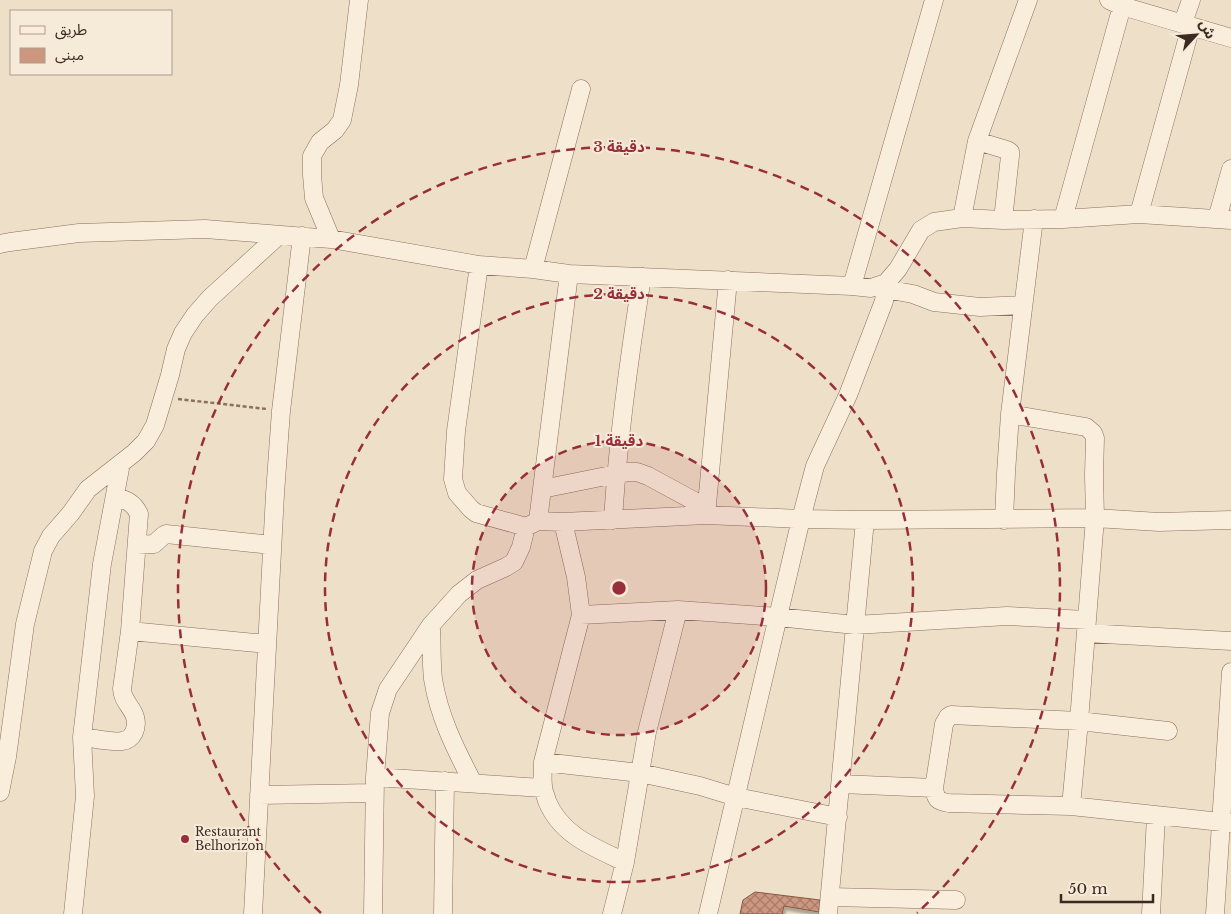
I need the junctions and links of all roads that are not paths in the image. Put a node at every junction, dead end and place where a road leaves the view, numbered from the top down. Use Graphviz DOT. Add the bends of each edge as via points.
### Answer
graph roads {
  1 [pos="359,0"];
  2 [pos="934,0"];
  3 [pos="1026,0"];
  4 [pos="1191,0"];
  5 [pos="1116,3"];
  6 [pos="1187,24"];
  7 [pos="1231,38"];
  8 [pos="581,89"];
  9 [pos="977,141"];
  10 [pos="1231,169"];
  11 [pos="1140,214"];
  12 [pos="962,218"];
  13 [pos="1034,219"];
  14 [pos="1063,219"];
  15 [pos="1003,220"];
  16 [pos="1224,220"];
  17 [pos="279,235"];
  18 [pos="302,236"];
  19 [pos="331,239"];
  20 [pos="0,244"];
  21 [pos="479,265"];
  22 [pos="533,269"];
  23 [pos="569,274"];
  24 [pos="642,277"];
  25 [pos="728,280"];
  26 [pos="852,286"];
  27 [pos="886,286"];
  28 [pos="1023,305"];
  29 [pos="1010,414"];
  30 [pos="121,463"];
  31 [pos="616,474"];
  32 [pos="542,489"];
  33 [pos="115,497"];
  34 [pos="706,511"];
  35 [pos="1095,518"];
  36 [pos="801,519"];
  37 [pos="613,520"];
  38 [pos="865,520"];
  39 [pos="1004,520"];
  40 [pos="1231,520"];
  41 [pos="563,522"];
  42 [pos="532,524"];
  43 [pos="137,545"];
  44 [pos="272,545"];
  45 [pos="678,610"];
  46 [pos="581,615"];
  47 [pos="778,617"];
  48 [pos="431,625"];
  49 [pos="856,625"];
  50 [pos="1087,626"];
  51 [pos="130,631"];
  52 [pos="1231,641"];
  53 [pos="267,644"];
  54 [pos="1231,681"];
  55 [pos="7,703"];
  56 [pos="1080,721"];
  57 [pos="1168,731"];
  58 [pos="82,737"];
  59 [pos="3,756"];
  60 [pos="543,762"];
  61 [pos="640,773"];
  62 [pos="445,781"];
  63 [pos="473,783"];
  64 [pos="841,784"];
  65 [pos="375,785"];
  66 [pos="542,788"];
  67 [pos="934,788"];
  68 [pos="0,792"];
  69 [pos="259,795"];
  70 [pos="736,796"];
  71 [pos="1071,806"];
  72 [pos="1156,816"];
  73 [pos="838,817"];
  74 [pos="1226,822"];
  75 [pos="624,862"];
  76 [pos="956,900"];
  77 [pos="829,905"];
  78 [pos="74,914"];
  79 [pos="252,914"];
  80 [pos="373,914"];
  81 [pos="443,914"];
  82 [pos="612,914"];
  83 [pos="708,914"];
  84 [pos="1151,914"];
  85 [pos="1215,914"];
  1 -- 19 [label="street" via="342,120 320,142 312,156 314,198"];
  2 -- 26 [label="street"];
  3 -- 9 [label="street"];
  4 -- 6 [label="street"];
  5 -- 6 [label="street"];
  5 -- 14 [label="street"];
  6 -- 7 [label="street"];
  6 -- 11 [label="street"];
  8 -- 22 [label="street"];
  9 -- 12 [label="street"];
  9 -- 15 [label="street" via="1010,152"];
  10 -- 16 [label="street"];
  11 -- 14 [label="street"];
  11 -- 16 [label="street"];
  12 -- 15 [label="street"];
  12 -- 27 [label="street" via="934,222 921,230"];
  13 -- 14 [label="street"];
  13 -- 15 [label="street"];
  13 -- 28 [label="street"];
  17 -- 18 [label="street"];
  17 -- 20 [label="street" via="205,229 79,234"];
  17 -- 30 [label="street" via="210,298 183,333 155,425 146,441"];
  18 -- 19 [label="street"];
  18 -- 44 [label="street" via="281,411"];
  19 -- 21 [label="street"];
  21 -- 22 [label="street"];
  21 -- 42 [label="street" via="456,431 453,478 457,492 476,512"];
  22 -- 23 [label="street"];
  23 -- 24 [label="street"];
  23 -- 32 [label="street"];
  24 -- 25 [label="street"];
  24 -- 31 [label="street"];
  25 -- 26 [label="street"];
  25 -- 34 [label="street"];
  26 -- 27 [label="street"];
  27 -- 28 [label="street" via="934,302 980,307"];
  27 -- 36 [label="street" via="884,301 848,395 815,466"];
  28 -- 29 [label="street"];
  29 -- 35 [label="street" via="1086,427 1093,433"];
  29 -- 39 [label="street"];
  30 -- 33 [label="street"];
  30 -- 55 [label="street" via="88,489 42,551"];
  31 -- 32 [label="street"];
  31 -- 34 [label="street" via="642,473"];
  31 -- 37 [label="street"];
  32 -- 42 [label="street"];
  33 -- 43 [label="street" via="133,504 139,514"];
  33 -- 58 [label="street" via="102,564"];
  34 -- 36 [label="street"];
  34 -- 37 [label="street"];
  35 -- 39 [label="street"];
  35 -- 40 [label="street" via="1159,522"];
  35 -- 50 [label="street"];
  36 -- 38 [label="street"];
  36 -- 47 [label="street"];
  37 -- 41 [label="street"];
  38 -- 39 [label="street"];
  38 -- 49 [label="street"];
  41 -- 42 [label="street"];
  41 -- 46 [label="street"];
  42 -- 48 [label="street" via="514,562 477,580 459,594"];
  43 -- 44 [label="street" via="154,544 166,534"];
  43 -- 51 [label="street"];
  44 -- 53 [label="street"];
  45 -- 46 [label="street"];
  45 -- 47 [label="street"];
  45 -- 61 [label="street"];
  46 -- 60 [label="street"];
  47 -- 49 [label="street"];
  47 -- 70 [label="street"];
  48 -- 63 [label="street" via="433,678 437,694 446,726"];
  48 -- 65 [label="street" via="384,699 380,713"];
  49 -- 50 [label="street" via="1007,616"];
  49 -- 64 [label="street"];
  50 -- 52 [label="street"];
  50 -- 56 [label="street"];
  51 -- 53 [label="street"];
  51 -- 58 [label="street" via="122,694 135,718 134,732 121,742"];
  53 -- 69 [label="street"];
  54 -- 74 [label="street"];
  55 -- 59 [label="street"];
  56 -- 57 [label="street"];
  56 -- 67 [label="street" via="951,715 944,724"];
  56 -- 71 [label="street"];
  58 -- 78 [label="street" via="85,796"];
  59 -- 68 [label="street"];
  60 -- 61 [label="street"];
  60 -- 66 [label="street"];
  61 -- 70 [label="street"];
  61 -- 75 [label="street"];
  62 -- 63 [label="street"];
  62 -- 65 [label="street"];
  62 -- 81 [label="street"];
  63 -- 66 [label="street"];
  64 -- 67 [label="street"];
  64 -- 73 [label="street"];
  65 -- 69 [label="street"];
  65 -- 80 [label="street"];
  66 -- 75 [label="street" via="551,810 573,835"];
  67 -- 71 [label="street" via="936,799 948,803"];
  69 -- 79 [label="street"];
  70 -- 73 [label="street"];
  70 -- 83 [label="street"];
  71 -- 72 [label="street"];
  72 -- 74 [label="street"];
  72 -- 84 [label="street"];
  73 -- 77 [label="street"];
  74 -- 85 [label="street"];
  75 -- 82 [label="street"];
  76 -- 77 [label="street"];
}
